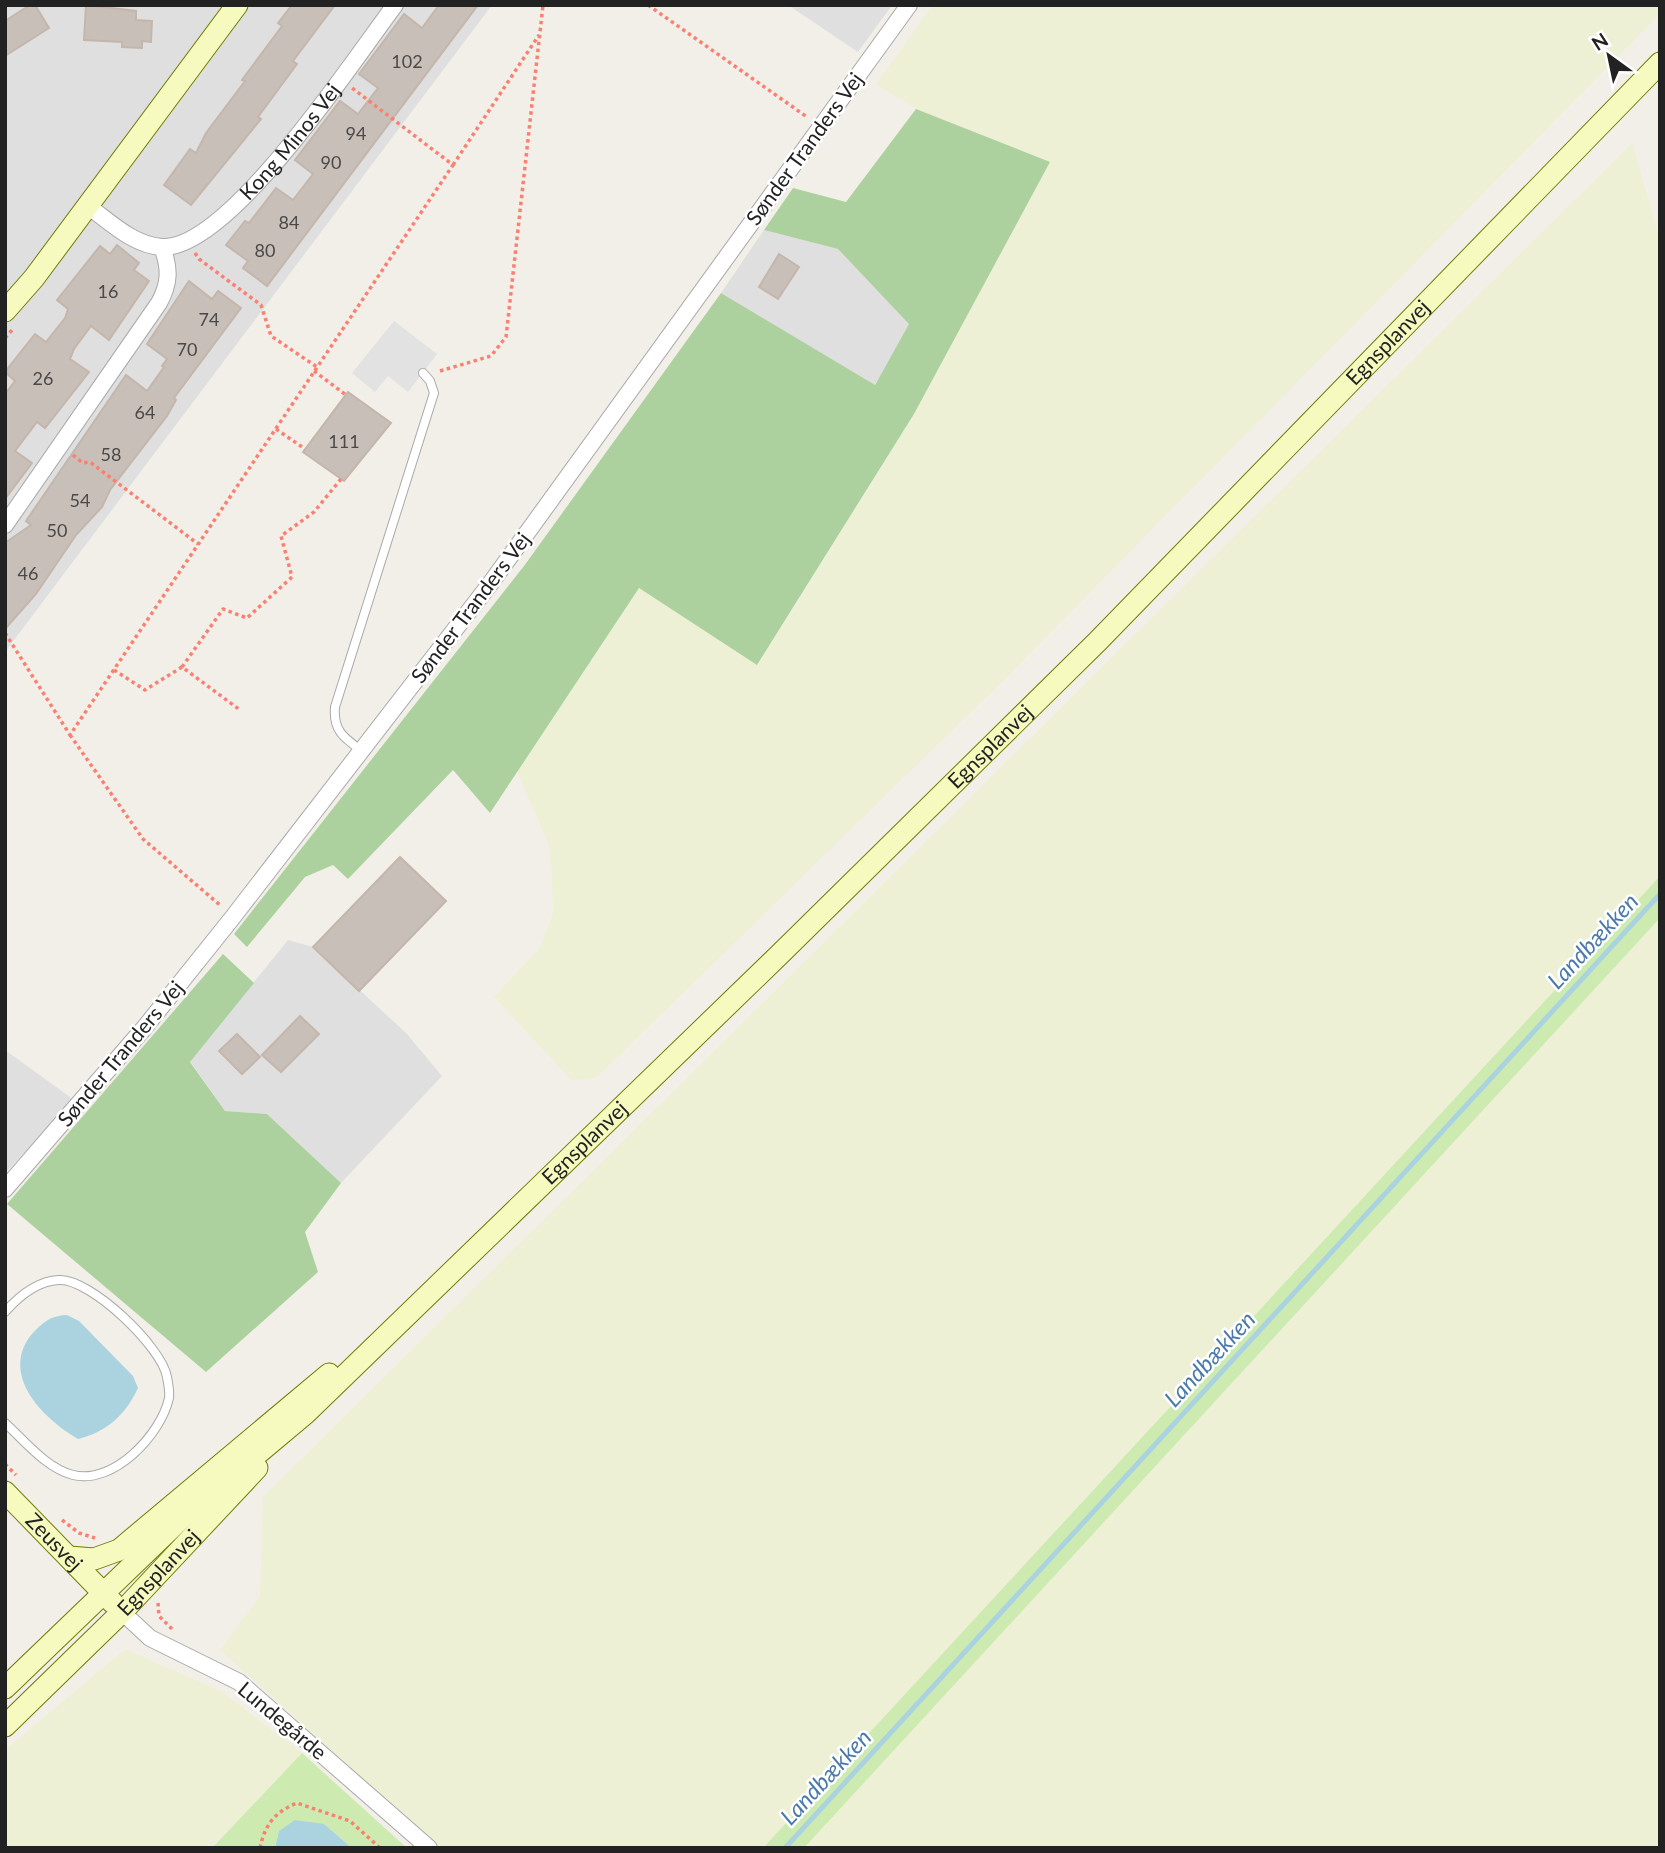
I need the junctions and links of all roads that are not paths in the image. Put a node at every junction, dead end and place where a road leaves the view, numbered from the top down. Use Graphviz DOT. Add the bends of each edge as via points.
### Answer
graph roads {
  1 [pos="237,5"];
  2 [pos="395,5"];
  3 [pos="909,5"];
  4 [pos="1660,63"];
  5 [pos="88,206"];
  6 [pos="162,247"];
  7 [pos="5,311"];
  8 [pos="425,376"];
  9 [pos="5,525"];
  10 [pos="362,751"];
  11 [pos="5,1189"];
  12 [pos="414,1309"];
  13 [pos="5,1312"];
  14 [pos="305,1414"];
  15 [pos="5,1423"];
  16 [pos="5,1492"];
  17 [pos="69,1557"];
  18 [pos="103,1593"];
  19 [pos="122,1612"];
  20 [pos="5,1688"];
  21 [pos="5,1726"];
  22 [pos="429,1848"];
  1 -- 5 [label="main road"];
  2 -- 6 [label="street, Kong Minos Vej" via="248,196 190,242"];
  3 -- 10 [label="street, Sønder Tranders Vej" via="490,584"];
  4 -- 12 [label="main road, Egnsplanvej" via="1098,641"];
  5 -- 6 [label="street, Kong Minos Vej" via="134,240"];
  5 -- 7 [label="main road"];
  6 -- 9 [label="street" via="169,265 168,287"];
  8 -- 10 [label="lane" via="434,393 335,708 334,721 341,736"];
  10 -- 11 [label="street, Sønder Tranders Vej" via="145,1027"];
  12 -- 14 [label="main road, Egnsplanvej"];
  12 -- 17 [label="main road" via="288,1407 119,1550 94,1559"];
  13 -- 15 [label="lane" via="37,1286 61,1280 93,1292 154,1348 167,1373 169,1397 154,1432 119,1465 95,1476 56,1469"];
  14 -- 18 [label="main road, Egnsplanvej" via="189,1511"];
  14 -- 19 [label="main road, Egnsplanvej"];
  16 -- 17 [label="main road, Zeusvej"];
  17 -- 18 [label="main road, Zeusvej"];
  18 -- 19 [label="main road, Zeusvej"];
  18 -- 20 [label="main road, Egnsplanvej"];
  19 -- 21 [label="main road, Egnsplanvej"];
  19 -- 22 [label="street, Lundegårde" via="150,1638 239,1682"];
}
